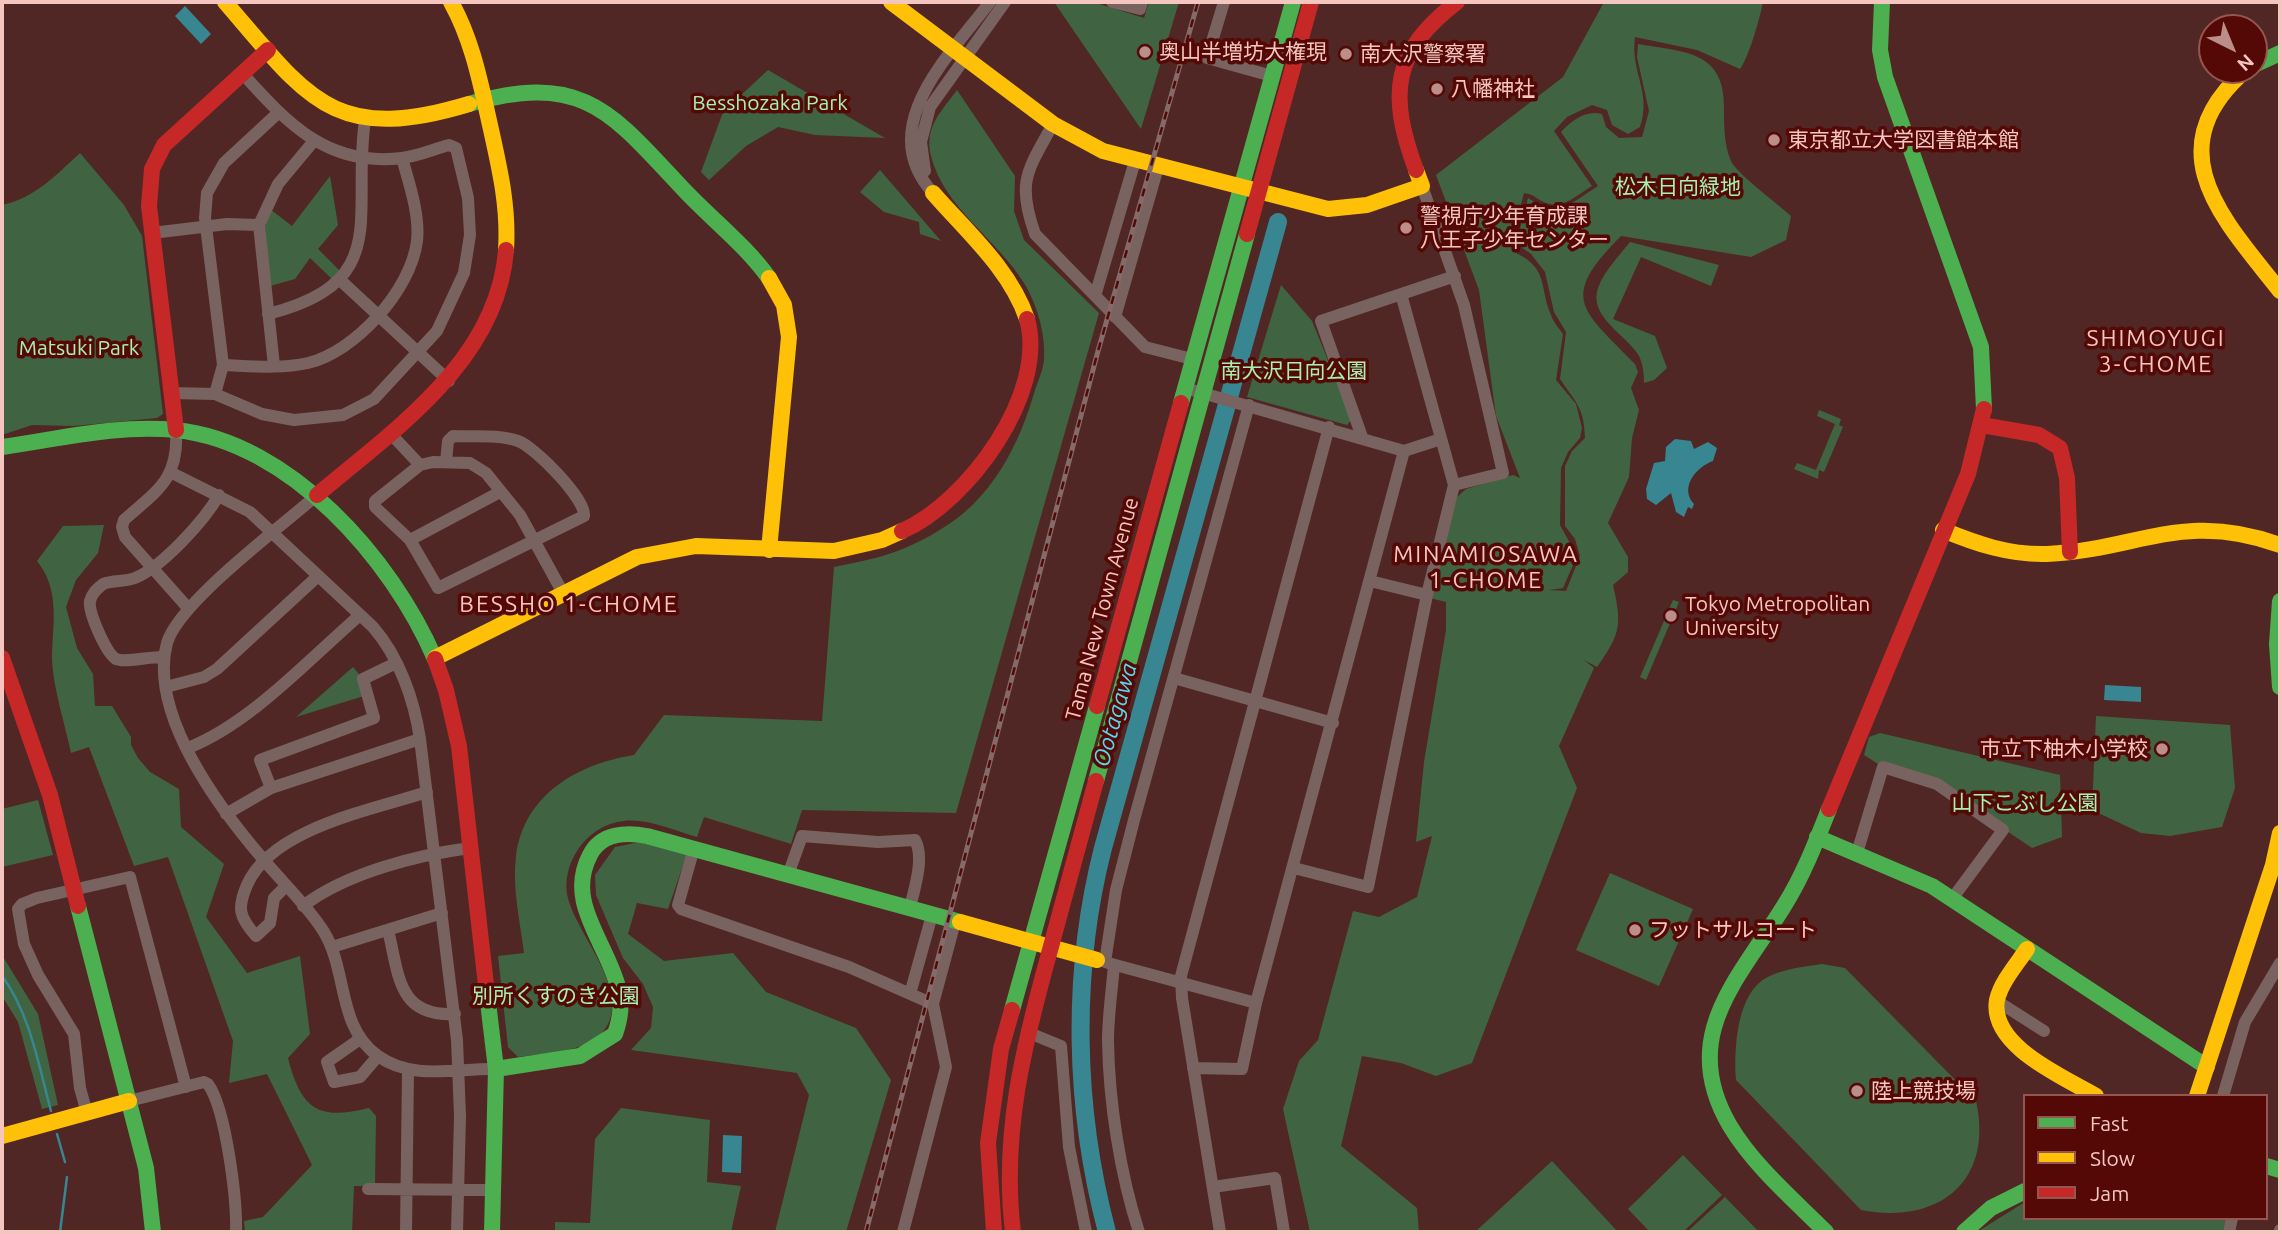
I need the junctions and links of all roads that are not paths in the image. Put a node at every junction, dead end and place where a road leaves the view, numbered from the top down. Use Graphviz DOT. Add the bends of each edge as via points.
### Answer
graph roads {
  1 [pos="225,2"];
  2 [pos="451,2"];
  3 [pos="891,2"];
  4 [pos="990,2"];
  5 [pos="1005,2"];
  6 [pos="1112,2"];
  7 [pos="1142,2"];
  8 [pos="1224,2"];
  9 [pos="1293,2"];
  10 [pos="1311,2"];
  11 [pos="1457,2"];
  12 [pos="1882,2"];
  13 [pos="268,50"];
  14 [pos="959,53"];
  15 [pos="243,74"];
  16 [pos="1272,76"];
  17 [pos="2231,84"];
  18 [pos="484,101"];
  19 [pos="278,113"];
  20 [pos="365,120"];
  21 [pos="1053,124"];
  22 [pos="313,142"];
  23 [pos="360,156"];
  24 [pos="402,158"];
  25 [pos="1135,161"];
  26 [pos="1158,167"];
  27 [pos="1422,186"];
  28 [pos="1240,189"];
  29 [pos="933,193"];
  30 [pos="1259,194"];
  31 [pos="260,225"];
  32 [pos="206,226"];
  33 [pos="152,233"];
  34 [pos="1455,276"];
  35 [pos="339,279"];
  36 [pos="2280,291"];
  37 [pos="1401,294"];
  38 [pos="1095,296"];
  39 [pos="268,314"];
  40 [pos="378,315"];
  41 [pos="1115,317"];
  42 [pos="419,352"];
  43 [pos="1192,359"];
  44 [pos="223,365"];
  45 [pos="274,366"];
  46 [pos="449,381"];
  47 [pos="1185,388"];
  48 [pos="172,393"];
  49 [pos="1203,393"];
  50 [pos="215,394"];
  51 [pos="1245,404"];
  52 [pos="1982,425"];
  53 [pos="1329,427"];
  54 [pos="176,430"];
  55 [pos="390,433"];
  56 [pos="1362,437"];
  57 [pos="1441,439"];
  58 [pos="2,447"];
  59 [pos="1404,451"];
  60 [pos="446,462"];
  61 [pos="420,465"];
  62 [pos="172,473"];
  63 [pos="1454,485"];
  64 [pos="500,492"];
  65 [pos="219,495"];
  66 [pos="317,495"];
  67 [pos="1943,530"];
  68 [pos="273,533"];
  69 [pos="411,540"];
  70 [pos="536,541"];
  71 [pos="2280,545"];
  72 [pos="769,550"];
  73 [pos="2070,552"];
  74 [pos="151,567"];
  75 [pos="318,576"];
  76 [pos="1370,581"];
  77 [pos="563,593"];
  78 [pos="1427,595"];
  79 [pos="2280,601"];
  80 [pos="188,608"];
  81 [pos="360,615"];
  82 [pos="164,657"];
  83 [pos="435,658"];
  84 [pos="2,659"];
  85 [pos="396,663"];
  86 [pos="1174,678"];
  87 [pos="166,687"];
  88 [pos="2280,687"];
  89 [pos="1256,701"];
  90 [pos="1333,723"];
  91 [pos="420,739"];
  92 [pos="188,748"];
  93 [pos="271,788"];
  94 [pos="427,792"];
  95 [pos="226,814"];
  96 [pos="2280,833"];
  97 [pos="1817,837"];
  98 [pos="470,848"];
  99 [pos="694,848"];
  100 [pos="1857,853"];
  101 [pos="434,854"];
  102 [pos="263,860"];
  103 [pos="1294,868"];
  104 [pos="789,875"];
  105 [pos="286,886"];
  106 [pos="75,892"];
  107 [pos="1952,899"];
  108 [pos="303,906"];
  109 [pos="910,908"];
  110 [pos="442,913"];
  111 [pos="932,915"];
  112 [pos="955,922"];
  113 [pos="388,930"];
  114 [pos="1032,943"];
  115 [pos="332,947"];
  116 [pos="1049,947"];
  117 [pos="2027,949"];
  118 [pos="1105,962"];
  119 [pos="2280,962"];
  120 [pos="1181,984"];
  121 [pos="910,994"];
  122 [pos="1997,1001"];
  123 [pos="1256,1003"];
  124 [pos="933,1004"];
  125 [pos="455,1014"];
  126 [pos="2044,1031"];
  127 [pos="1027,1032"];
  128 [pos="360,1039"];
  129 [pos="378,1056"];
  130 [pos="2207,1067"];
  131 [pos="1193,1068"];
  132 [pos="496,1069"];
  133 [pos="408,1070"];
  134 [pos="458,1070"];
  135 [pos="186,1087"];
  136 [pos="2093,1094"];
  137 [pos="2198,1094"];
  138 [pos="2224,1094"];
  139 [pos="129,1101"];
  140 [pos="87,1113"];
  141 [pos="2,1136"];
  142 [pos="1213,1187"];
  143 [pos="368,1189"];
  144 [pos="407,1189"];
  145 [pos="458,1190"];
  146 [pos="494,1190"];
  147 [pos="2023,1192"];
  148 [pos="153,1232"];
  149 [pos="236,1232"];
  150 [pos="405,1232"];
  151 [pos="457,1232"];
  152 [pos="492,1232"];
  153 [pos="903,1232"];
  154 [pos="995,1232"];
  155 [pos="1013,1232"];
  156 [pos="1086,1232"];
  157 [pos="1139,1232"];
  158 [pos="1220,1232"];
  159 [pos="1284,1232"];
  160 [pos="1826,1232"];
  161 [pos="1964,1232"];
  1 -- 13 [label="street"];
  2 -- 18 [label="street" via="468,39"];
  3 -- 14 [label="street"];
  4 -- 14 [label="street"];
  5 -- 14 [label="street"];
  6 -- 7 [label="street" via="1140,9"];
  8 -- 16 [label="street" via="1207,58"];
  9 -- 16 [label="street, Tama New Town Avenue"];
  10 -- 30 [label="street, Tama New Town Avenue"];
  11 -- 27 [label="street" via="1420,36 1400,82 1400,126"];
  12 -- 52 [label="street" via="1880,50 1885,77 1981,347"];
  13 -- 15 [label="street"];
  13 -- 20 [label="street" via="315,97"];
  14 -- 21 [label="street"];
  14 -- 29 [label="street" via="918,100 911,129 913,157"];
  15 -- 19 [label="street"];
  15 -- 33 [label="street" via="189,117 161,150 149,187"];
  16 -- 28 [label="street, Tama New Town Avenue"];
  17 -- 36 [label="street" via="2211,113 2205,132 2208,190"];
  18 -- 20 [label="street" via="401,120"];
  18 -- 46 [label="street" via="506,199 506,258 488,321"];
  18 -- 72 [label="street" via="541,91 591,103 622,125 767,276 786,310 789,337"];
  19 -- 22 [label="street"];
  19 -- 32 [label="street" via="215,175 205,202"];
  20 -- 23 [label="street"];
  21 -- 25 [label="street" via="1091,146"];
  21 -- 38 [label="street" via="1024,176 1027,211 1035,234"];
  22 -- 23 [label="street"];
  22 -- 31 [label="street" via="278,184"];
  23 -- 24 [label="street"];
  23 -- 35 [label="street" via="362,239"];
  24 -- 40 [label="street" via="417,240 397,293"];
  24 -- 42 [label="street" via="449,145 456,148 468,198 470,235 464,273 437,331"];
  25 -- 26 [label="street"];
  25 -- 38 [label="street"];
  26 -- 28 [label="street"];
  26 -- 41 [label="street"];
  27 -- 30 [label="street" via="1387,200 1347,208 1310,206"];
  27 -- 34 [label="street"];
  28 -- 30 [label="street"];
  28 -- 43 [label="street, Tama New Town Avenue"];
  29 -- 72 [label="street" via="1006,279 1027,318 1029,364 1007,427 964,488 909,528 840,550"];
  30 -- 49 [label="street, Tama New Town Avenue"];
  31 -- 32 [label="street"];
  31 -- 39 [label="street"];
  32 -- 33 [label="street"];
  32 -- 44 [label="street"];
  33 -- 48 [label="street"];
  34 -- 37 [label="street"];
  34 -- 63 [label="street" via="1503,473"];
  35 -- 39 [label="street" via="316,299"];
  35 -- 40 [label="street"];
  37 -- 56 [label="street" via="1321,321"];
  37 -- 57 [label="street"];
  38 -- 41 [label="street"];
  39 -- 45 [label="street"];
  40 -- 42 [label="street"];
  40 -- 45 [label="street" via="326,358"];
  41 -- 43 [label="street" via="1145,347"];
  42 -- 46 [label="street"];
  42 -- 50 [label="street" via="374,399 343,415 279,419"];
  43 -- 47 [label="street, Tama New Town Avenue"];
  44 -- 45 [label="street"];
  44 -- 50 [label="street"];
  46 -- 55 [label="street"];
  47 -- 49 [label="street"];
  47 -- 114 [label="street, Tama New Town Avenue"];
  48 -- 50 [label="street"];
  48 -- 54 [label="street"];
  49 -- 51 [label="street"];
  49 -- 116 [label="street, Tama New Town Avenue"];
  51 -- 53 [label="street"];
  51 -- 86 [label="street"];
  52 -- 67 [label="street" via="1968,474"];
  52 -- 73 [label="street" via="2039,435 2060,448 2067,478"];
  53 -- 56 [label="street"];
  53 -- 89 [label="street"];
  54 -- 58 [label="street"];
  54 -- 62 [label="street"];
  54 -- 66 [label="street" via="242,446"];
  55 -- 61 [label="street"];
  55 -- 66 [label="street"];
  56 -- 59 [label="street"];
  57 -- 59 [label="street"];
  57 -- 63 [label="street"];
  59 -- 76 [label="street"];
  60 -- 61 [label="street"];
  60 -- 64 [label="street" via="480,468"];
  60 -- 70 [label="street" via="448,441 453,436 516,440 533,450 585,511 584,516"];
  61 -- 69 [label="street" via="375,501 374,507"];
  62 -- 65 [label="street"];
  62 -- 74 [label="street" via="122,527"];
  63 -- 78 [label="street"];
  64 -- 69 [label="street"];
  64 -- 70 [label="street"];
  65 -- 68 [label="street" via="250,512"];
  65 -- 74 [label="street" via="199,526"];
  66 -- 68 [label="street"];
  66 -- 83 [label="street" via="383,571"];
  67 -- 73 [label="street" via="2014,554"];
  67 -- 97 [label="street"];
  68 -- 75 [label="street"];
  68 -- 80 [label="street"];
  69 -- 70 [label="street" via="442,589"];
  70 -- 77 [label="street"];
  71 -- 73 [label="street" via="2240,532 2204,529"];
  72 -- 77 [label="street" via="671,549 618,564"];
  74 -- 80 [label="street"];
  74 -- 82 [label="street" via="131,580 103,584 90,599 89,611 117,659"];
  75 -- 81 [label="street"];
  75 -- 87 [label="street" via="217,669"];
  76 -- 78 [label="street"];
  76 -- 90 [label="street"];
  77 -- 83 [label="street"];
  78 -- 103 [label="street" via="1368,887"];
  79 -- 88 [label="street"];
  80 -- 82 [label="street" via="171,632"];
  81 -- 85 [label="street" via="383,639"];
  81 -- 92 [label="street" via="237,721"];
  82 -- 87 [label="street"];
  83 -- 98 [label="street" via="454,723"];
  84 -- 106 [label="street" via="50,795"];
  85 -- 91 [label="street" via="412,700"];
  85 -- 93 [label="street" via="363,679 374,718 260,760"];
  86 -- 89 [label="street"];
  86 -- 118 [label="street" via="1128,843"];
  87 -- 92 [label="street"];
  89 -- 90 [label="street"];
  89 -- 120 [label="street"];
  90 -- 103 [label="street"];
  91 -- 93 [label="street"];
  91 -- 94 [label="street"];
  92 -- 95 [label="street"];
  93 -- 95 [label="street"];
  94 -- 101 [label="street"];
  94 -- 102 [label="street" via="299,835"];
  95 -- 102 [label="street"];
  96 -- 130 [label="street"];
  97 -- 100 [label="street"];
  97 -- 160 [label="street" via="1791,897 1715,1015 1707,1069 1714,1101 1734,1135"];
  98 -- 101 [label="street"];
  98 -- 132 [label="street"];
  99 -- 104 [label="street"];
  99 -- 121 [label="street" via="678,905 681,909 849,967"];
  99 -- 132 [label="street" via="632,833 606,838 591,850 580,868 580,895 620,993 618,1024 603,1045 584,1054"];
  100 -- 107 [label="street"];
  100 -- 107 [label="street" via="1883,767 1937,785 2003,830"];
  101 -- 108 [label="street" via="332,886"];
  101 -- 110 [label="street"];
  102 -- 105 [label="street"];
  102 -- 105 [label="street" via="255,867 239,907 242,921 256,936 271,923 274,898"];
  103 -- 123 [label="street"];
  104 -- 109 [label="street"];
  104 -- 109 [label="street" via="802,836 915,840 918,874"];
  105 -- 108 [label="street"];
  106 -- 135 [label="street" via="130,877"];
  106 -- 139 [label="street"];
  106 -- 140 [label="street" via="37,898 18,909 24,944 74,1034"];
  107 -- 117 [label="street"];
  108 -- 115 [label="street"];
  109 -- 111 [label="street"];
  110 -- 113 [label="street"];
  110 -- 125 [label="street"];
  111 -- 112 [label="street"];
  111 -- 121 [label="street"];
  112 -- 114 [label="street"];
  112 -- 124 [label="street"];
  113 -- 115 [label="street"];
  113 -- 125 [label="street" via="406,996 422,1011"];
  114 -- 116 [label="street"];
  114 -- 154 [label="street, Tama New Town Avenue" via="1001,1049 991,1114 988,1172"];
  115 -- 128 [label="street" via="348,1015"];
  116 -- 118 [label="street"];
  116 -- 127 [label="street, Tama New Town Avenue"];
  117 -- 122 [label="street"];
  117 -- 130 [label="street"];
  118 -- 120 [label="street"];
  118 -- 157 [label="street" via="1118,1142"];
  119 -- 138 [label="street" via="2245,1022"];
  120 -- 123 [label="street"];
  120 -- 131 [label="street"];
  121 -- 124 [label="street"];
  122 -- 126 [label="street"];
  122 -- 136 [label="street" via="1999,1024 2008,1041"];
  123 -- 131 [label="street" via="1242,1069"];
  124 -- 153 [label="street" via="946,1067"];
  125 -- 134 [label="street"];
  127 -- 155 [label="street, Tama New Town Avenue" via="1009,1133 1007,1174"];
  127 -- 156 [label="street" via="1061,1046 1069,1147"];
  128 -- 129 [label="street"];
  128 -- 129 [label="street" via="327,1062 334,1082 360,1077"];
  129 -- 133 [label="street"];
  130 -- 137 [label="street"];
  131 -- 142 [label="street"];
  132 -- 134 [label="street"];
  132 -- 146 [label="street"];
  133 -- 134 [label="street"];
  133 -- 144 [label="street"];
  134 -- 145 [label="street"];
  135 -- 139 [label="street"];
  135 -- 149 [label="street" via="204,1082 211,1088 231,1172"];
  139 -- 140 [label="street"];
  139 -- 148 [label="street" via="150,1187"];
  140 -- 141 [label="street"];
  142 -- 158 [label="street"];
  142 -- 159 [label="street" via="1275,1178"];
  143 -- 144 [label="street"];
  144 -- 145 [label="street"];
  144 -- 150 [label="street"];
  145 -- 146 [label="street"];
  145 -- 151 [label="street"];
  146 -- 152 [label="street"];
  147 -- 161 [label="street" via="1991,1208"];
}
